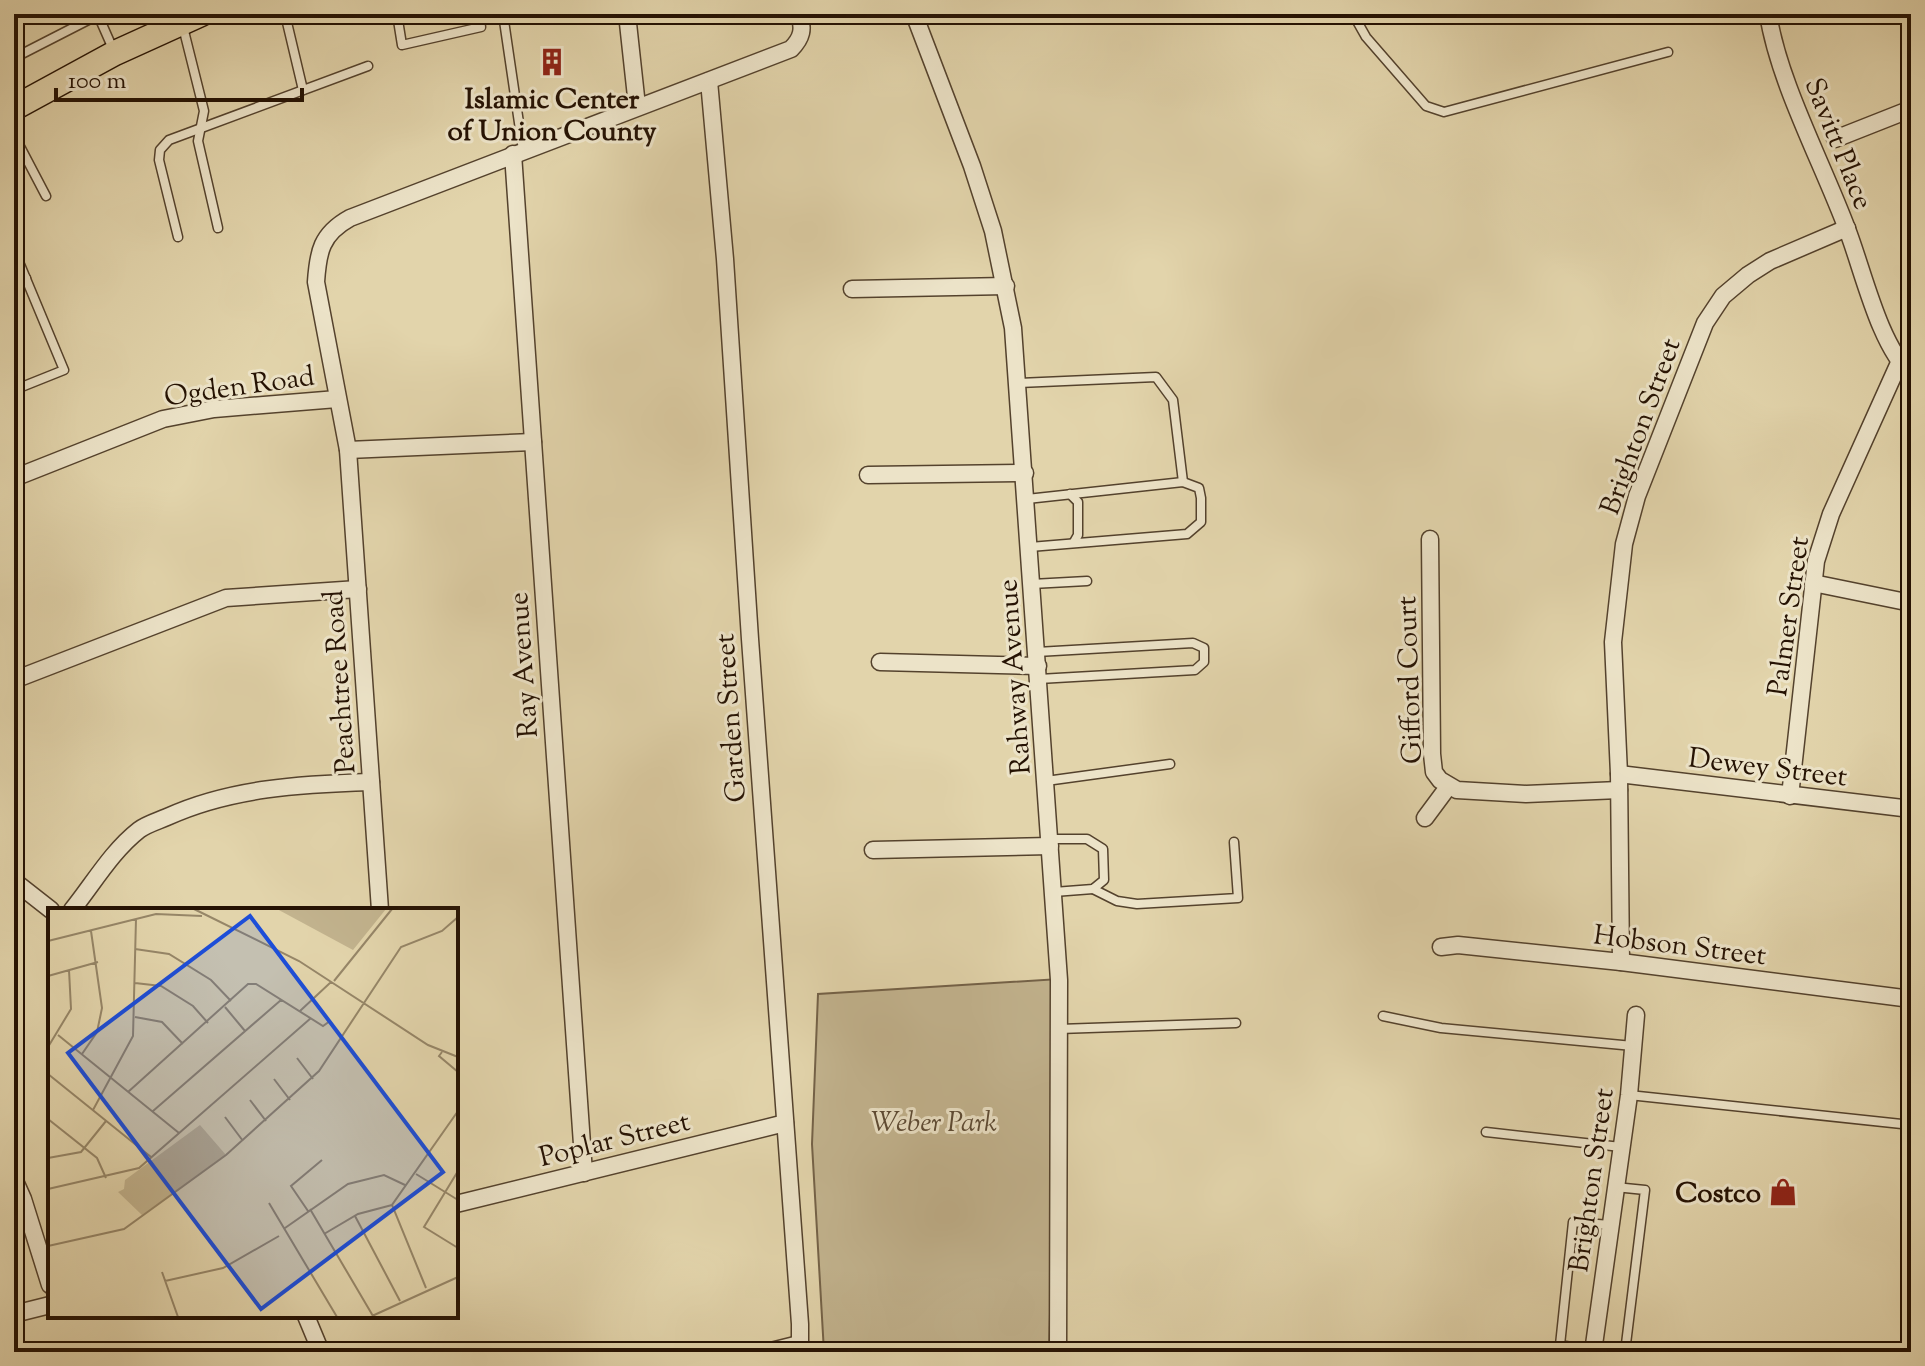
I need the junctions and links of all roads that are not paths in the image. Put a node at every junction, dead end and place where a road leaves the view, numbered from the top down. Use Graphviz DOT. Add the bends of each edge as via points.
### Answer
graph roads {
  1 [pos="285,14"];
  2 [pos="397,14"];
  3 [pos="479,14"];
  4 [pos="503,14"];
  5 [pos="627,14"];
  6 [pos="799,14"];
  7 [pos="914,14"];
  8 [pos="1353,14"];
  9 [pos="1768,14"];
  10 [pos="192,18"];
  11 [pos="1668,52"];
  12 [pos="115,53"];
  13 [pos="14,58"];
  14 [pos="368,66"];
  15 [pos="14,78"];
  16 [pos="709,81"];
  17 [pos="303,90"];
  18 [pos="18,105"];
  19 [pos="637,106"];
  20 [pos="1911,109"];
  21 [pos="201,128"];
  22 [pos="14,135"];
  23 [pos="1835,139"];
  24 [pos="518,152"];
  25 [pos="46,196"];
  26 [pos="218,228"];
  27 [pos="1847,228"];
  28 [pos="178,237"];
  29 [pos="14,250"];
  30 [pos="26,278"];
  31 [pos="14,283"];
  32 [pos="1006,286"];
  33 [pos="852,289"];
  34 [pos="1905,369"];
  35 [pos="1019,383"];
  36 [pos="14,390"];
  37 [pos="337,399"];
  38 [pos="533,442"];
  39 [pos="348,450"];
  40 [pos="1025,473"];
  41 [pos="868,475"];
  42 [pos="14,478"];
  43 [pos="1183,482"];
  44 [pos="1070,494"];
  45 [pos="1027,499"];
  46 [pos="1430,539"];
  47 [pos="1074,542"];
  48 [pos="1030,547"];
  49 [pos="1087,581"];
  50 [pos="1813,583"];
  51 [pos="1032,584"];
  52 [pos="358,589"];
  53 [pos="1911,603"];
  54 [pos="880,662"];
  55 [pos="1038,666"];
  56 [pos="14,680"];
  57 [pos="1170,764"];
  58 [pos="1046,781"];
  59 [pos="371,782"];
  60 [pos="1619,782"];
  61 [pos="1448,787"];
  62 [pos="1790,796"];
  63 [pos="1911,809"];
  64 [pos="1425,818"];
  65 [pos="1234,842"];
  66 [pos="1050,843"];
  67 [pos="873,850"];
  68 [pos="14,881"];
  69 [pos="1093,889"];
  70 [pos="1054,892"];
  71 [pos="48,908"];
  72 [pos="74,908"];
  73 [pos="380,908"];
  74 [pos="1441,947"];
  75 [pos="1621,962"];
  76 [pos="1911,999"];
  77 [pos="1636,1015"];
  78 [pos="1383,1016"];
  79 [pos="1236,1023"];
  80 [pos="1059,1029"];
  81 [pos="1633,1046"];
  82 [pos="1629,1095"];
  83 [pos="785,1123"];
  84 [pos="1911,1125"];
  85 [pos="1486,1132"];
  86 [pos="1621,1147"];
  87 [pos="584,1173"];
  88 [pos="14,1179"];
  89 [pos="1615,1187"];
  90 [pos="458,1204"];
  91 [pos="1610,1225"];
  92 [pos="48,1278"];
  93 [pos="48,1306"];
  94 [pos="14,1314"];
  95 [pos="307,1318"];
  96 [pos="799,1348"];
  97 [pos="1559,1349"];
  98 [pos="321,1352"];
  99 [pos="767,1352"];
  100 [pos="1058,1352"];
  101 [pos="1595,1352"];
  102 [pos="1625,1352"];
  1 -- 17 [label="lane"];
  2 -- 3 [label="lane" via="402,45 481,27"];
  4 -- 24 [label="lane"];
  5 -- 19 [label="street"];
  6 -- 16 [label="street, Peachtree Road" via="803,31 791,49"];
  7 -- 32 [label="street, Rahway Avenue" via="972,166"];
  8 -- 11 [label="lane" via="1366,37 1426,106 1444,112"];
  9 -- 27 [label="street, Savitt Place" via="1781,65"];
  10 -- 12 [label="main road"];
  10 -- 21 [label="lane" via="204,111"];
  12 -- 13 [label="lane" via="98,15"];
  12 -- 18 [label="main road"];
  14 -- 17 [label="lane"];
  15 -- 18 [label="lane"];
  16 -- 19 [label="street, Peachtree Road"];
  16 -- 83 [label="street, Garden Street"];
  17 -- 21 [label="lane"];
  19 -- 24 [label="street, Peachtree Road"];
  20 -- 23 [label="street"];
  21 -- 26 [label="lane" via="198,141"];
  21 -- 28 [label="lane" via="169,140 160,150"];
  22 -- 25 [label="lane"];
  24 -- 37 [label="street, Peachtree Road" via="334,227 323,243 316,282"];
  24 -- 38 [label="street, Ray Avenue"];
  27 -- 34 [label="street, Savitt Place" via="1888,341"];
  27 -- 60 [label="street, Brighton Street" via="1748,275 1723,296 1705,323 1637,496 1624,544 1613,642"];
  29 -- 30 [label="lane"];
  30 -- 31 [label="lane"];
  30 -- 36 [label="lane" via="64,370"];
  32 -- 33 [label="street"];
  32 -- 35 [label="street, Rahway Avenue"];
  34 -- 50 [label="street, Palmer Street" via="1822,536"];
  35 -- 40 [label="street, Rahway Avenue"];
  35 -- 43 [label="lane" via="1156,377 1173,400"];
  37 -- 39 [label="street, Peachtree Road"];
  37 -- 42 [label="street, Ogden Road" via="214,409 163,419"];
  38 -- 39 [label="street"];
  38 -- 87 [label="street, Ray Avenue"];
  39 -- 52 [label="street, Peachtree Road"];
  40 -- 41 [label="street"];
  40 -- 45 [label="street, Rahway Avenue"];
  43 -- 44 [label="lane"];
  43 -- 47 [label="lane" via="1199,488 1201,498 1201,522 1191,533"];
  44 -- 45 [label="lane"];
  44 -- 47 [label="lane" via="1078,502"];
  45 -- 48 [label="street, Rahway Avenue"];
  46 -- 61 [label="street, Gifford Court" via="1432,764"];
  47 -- 48 [label="lane"];
  48 -- 51 [label="street, Rahway Avenue"];
  49 -- 51 [label="lane"];
  50 -- 53 [label="street"];
  50 -- 62 [label="street, Palmer Street"];
  51 -- 55 [label="street, Rahway Avenue"];
  52 -- 56 [label="street" via="226,598"];
  52 -- 59 [label="street, Peachtree Road"];
  54 -- 55 [label="street"];
  55 -- 55 [label="lane" via="1195,670 1204,662 1204,648 1193,643"];
  55 -- 58 [label="street, Rahway Avenue"];
  57 -- 58 [label="lane"];
  58 -- 66 [label="street, Rahway Avenue"];
  59 -- 72 [label="street" via="266,789 189,807 140,829"];
  59 -- 73 [label="street, Peachtree Road"];
  60 -- 61 [label="street, Gifford Court" via="1526,794"];
  60 -- 62 [label="street, Dewey Street"];
  60 -- 75 [label="street, Brighton Street"];
  61 -- 64 [label="street"];
  62 -- 63 [label="street, Dewey Street"];
  65 -- 69 [label="lane" via="1238,898 1137,904"];
  66 -- 67 [label="street"];
  66 -- 69 [label="lane" via="1087,839 1103,849 1104,880"];
  66 -- 70 [label="street, Rahway Avenue"];
  68 -- 71 [label="street"];
  69 -- 70 [label="lane"];
  70 -- 80 [label="street, Rahway Avenue"];
  74 -- 75 [label="street, Hobson Street"];
  75 -- 76 [label="street, Hobson Street"];
  77 -- 81 [label="street, Brighton Street"];
  78 -- 81 [label="lane" via="1441,1028"];
  79 -- 80 [label="lane"];
  80 -- 100 [label="street, Rahway Avenue"];
  81 -- 82 [label="street, Brighton Street"];
  82 -- 84 [label="lane"];
  82 -- 86 [label="street, Brighton Street"];
  83 -- 87 [label="street, Poplar Street"];
  83 -- 96 [label="street, Garden Street"];
  85 -- 86 [label="lane"];
  86 -- 89 [label="street, Brighton Street"];
  87 -- 90 [label="street, Poplar Street"];
  88 -- 92 [label="street"];
  89 -- 91 [label="street, Brighton Street"];
  89 -- 102 [label="lane" via="1645,1190"];
  91 -- 97 [label="lane" via="1573,1222"];
  91 -- 101 [label="street, Brighton Street"];
  93 -- 94 [label="street"];
  95 -- 98 [label="street"];
  96 -- 99 [label="street"];
  97 -- 101 [label="lane"];
}
